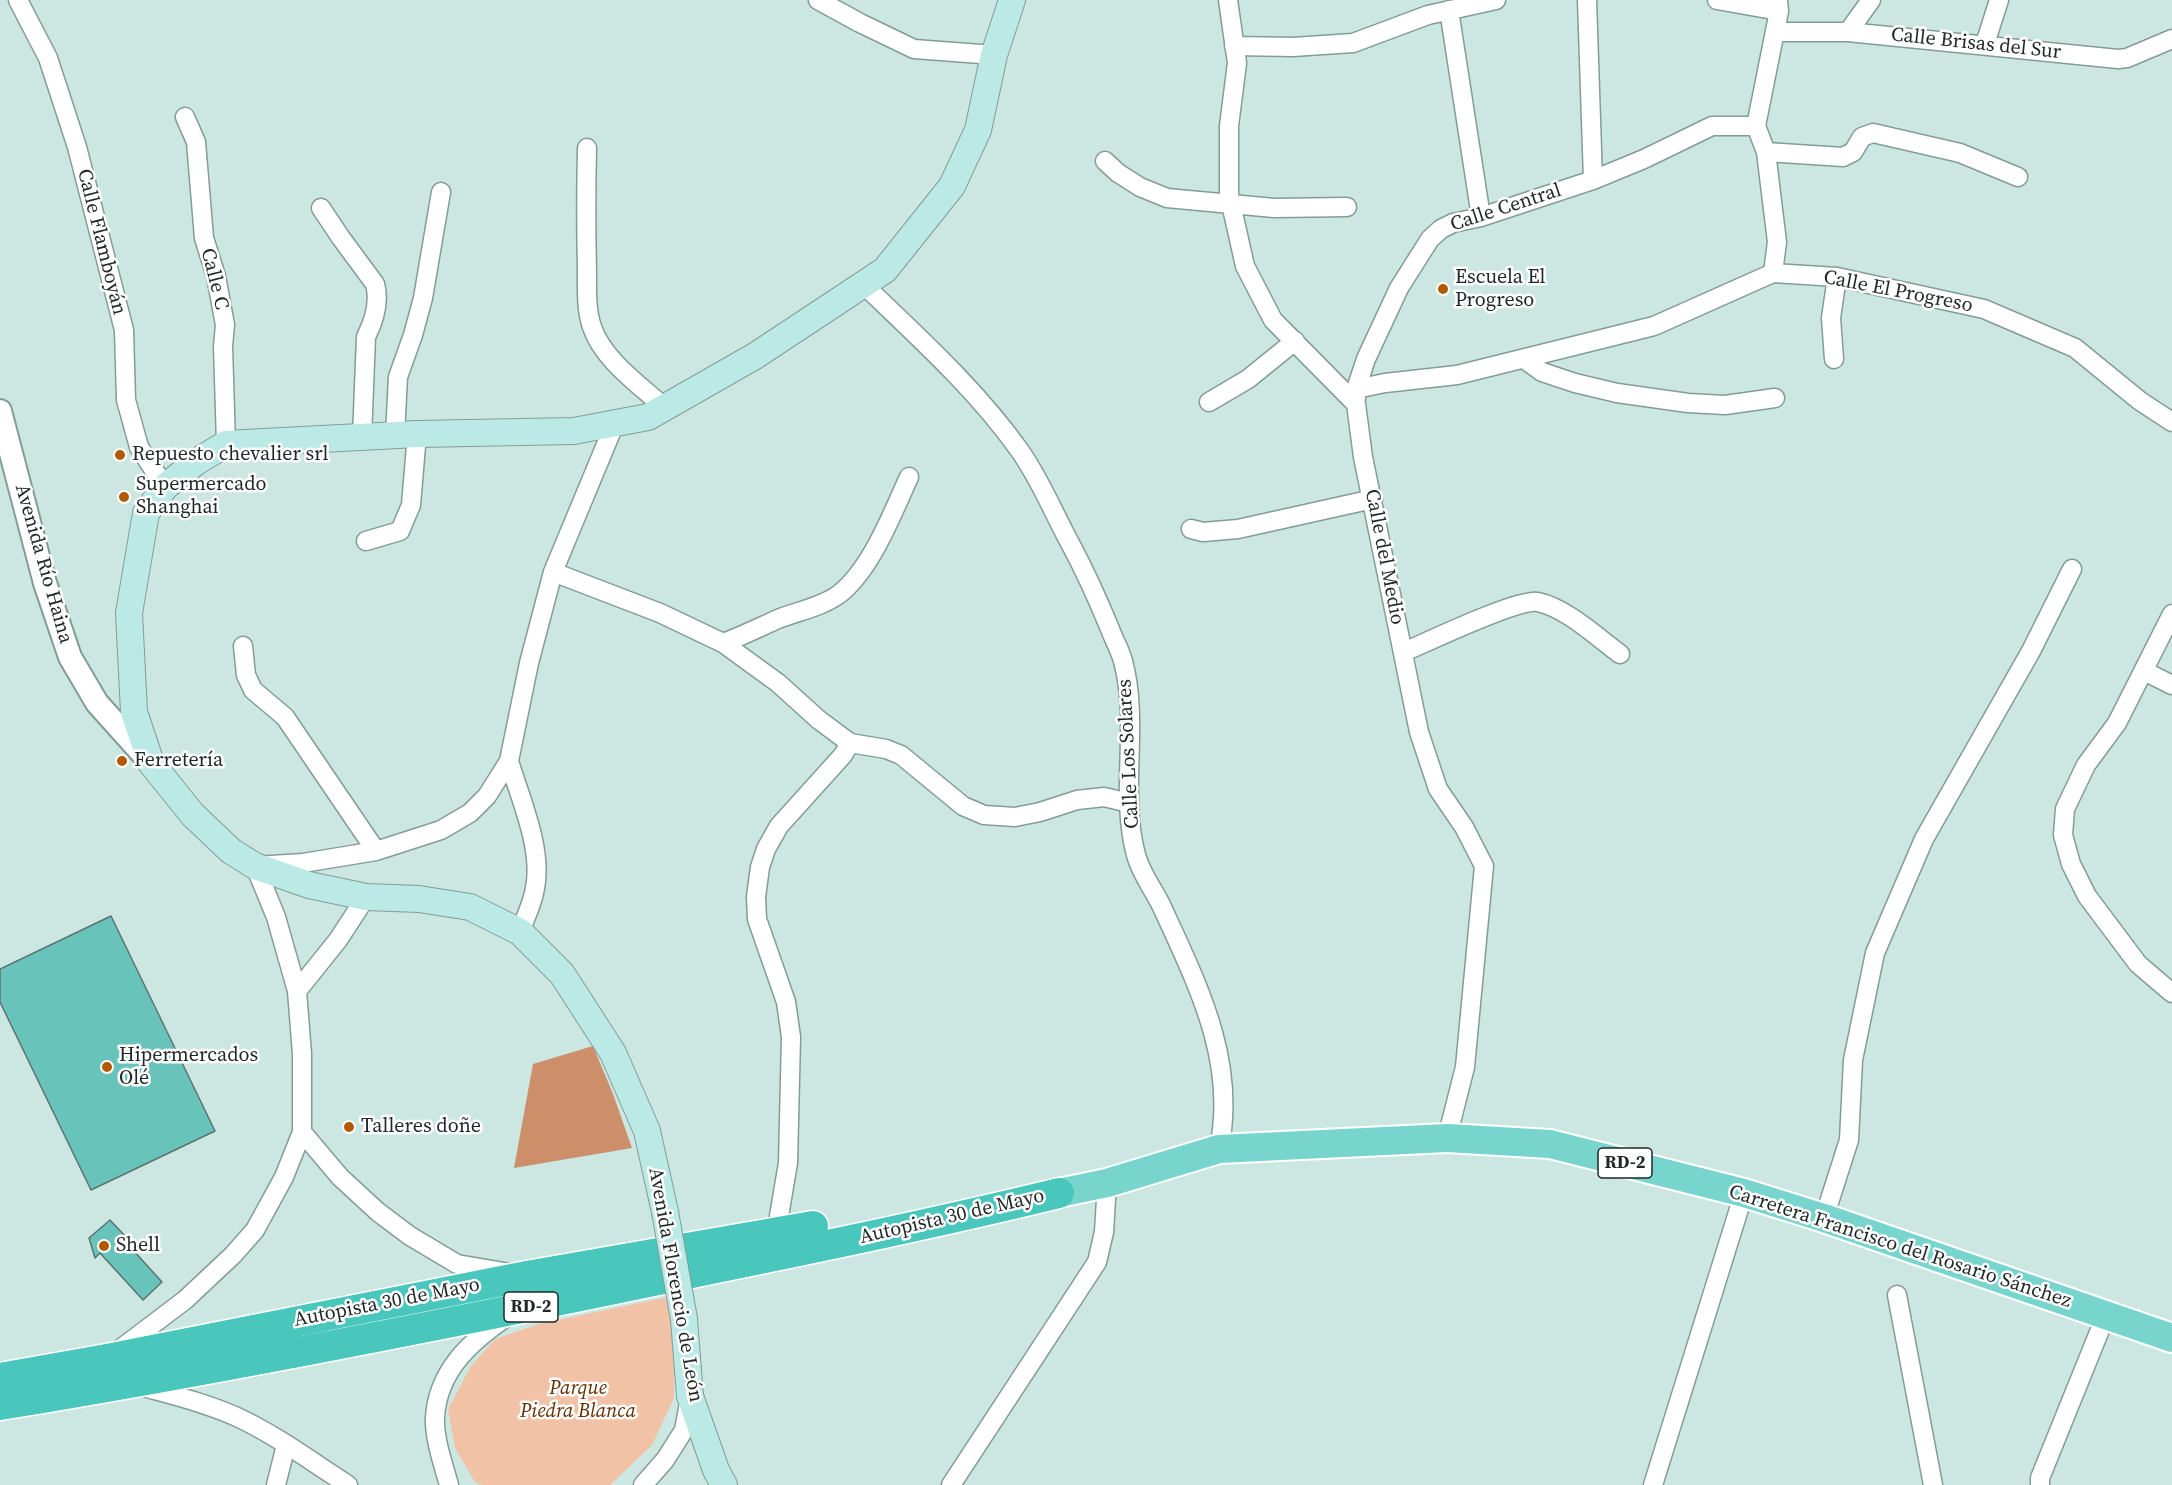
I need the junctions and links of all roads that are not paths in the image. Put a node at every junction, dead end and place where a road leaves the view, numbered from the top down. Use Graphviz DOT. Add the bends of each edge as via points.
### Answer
graph roads {
  1 [pos="18,0"];
  2 [pos="818,0"];
  3 [pos="1012,0"];
  4 [pos="1228,0"];
  5 [pos="1496,0"];
  6 [pos="1587,0"];
  7 [pos="1717,0"];
  8 [pos="1871,0"];
  9 [pos="1998,0"];
  10 [pos="1778,5"];
  11 [pos="1449,10"];
  12 [pos="1775,32"];
  13 [pos="1848,32"];
  14 [pos="2172,39"];
  15 [pos="1985,44"];
  16 [pos="1234,46"];
  17 [pos="994,55"];
  18 [pos="185,117"];
  19 [pos="1756,126"];
  20 [pos="587,148"];
  21 [pos="1766,152"];
  22 [pos="1105,161"];
  23 [pos="2018,177"];
  24 [pos="1593,180"];
  25 [pos="441,192"];
  26 [pos="1231,204"];
  27 [pos="1347,207"];
  28 [pos="321,208"];
  29 [pos="1481,217"];
  30 [pos="1773,273"];
  31 [pos="1837,277"];
  32 [pos="863,284"];
  33 [pos="1295,341"];
  34 [pos="1524,359"];
  35 [pos="1834,359"];
  36 [pos="1356,396"];
  37 [pos="1775,398"];
  38 [pos="1209,402"];
  39 [pos="665,408"];
  40 [pos="0,411"];
  41 [pos="2172,422"];
  42 [pos="615,423"];
  43 [pos="406,435"];
  44 [pos="362,437"];
  45 [pos="226,444"];
  46 [pos="909,477"];
  47 [pos="165,487"];
  48 [pos="1373,499"];
  49 [pos="1191,529"];
  50 [pos="366,541"];
  51 [pos="2072,569"];
  52 [pos="554,572"];
  53 [pos="2172,614"];
  54 [pos="723,644"];
  55 [pos="243,646"];
  56 [pos="1404,652"];
  57 [pos="1620,654"];
  58 [pos="2144,671"];
  59 [pos="2172,685"];
  60 [pos="850,743"];
  61 [pos="509,761"];
  62 [pos="151,763"];
  63 [pos="1129,803"];
  64 [pos="376,851"];
  65 [pos="255,866"];
  66 [pos="366,897"];
  67 [pos="520,932"];
  68 [pos="297,991"];
  69 [pos="2172,993"];
  70 [pos="302,1132"];
  71 [pos="1447,1138"];
  72 [pos="1219,1149"];
  73 [pos="1107,1183"];
  74 [pos="1744,1192"];
  75 [pos="1059,1193"];
  76 [pos="1824,1218"];
  77 [pos="776,1234"];
  78 [pos="527,1276"];
  79 [pos="1896,1296"];
  80 [pos="515,1310"];
  81 [pos="2106,1315"];
  82 [pos="2172,1338"];
  83 [pos="107,1359"];
  84 [pos="0,1378"];
  85 [pos="129,1384"];
  86 [pos="690,1396"];
  87 [pos="0,1405"];
  88 [pos="286,1445"];
  89 [pos="276,1485"];
  90 [pos="348,1485"];
  91 [pos="449,1485"];
  92 [pos="643,1485"];
  93 [pos="724,1485"];
  94 [pos="951,1485"];
  95 [pos="1653,1485"];
  96 [pos="1933,1485"];
  97 [pos="2040,1485"];
  1 -- 47 [label="street, Calle Flamboyán" via="48,58 77,147 124,330 126,400 140,447"];
  2 -- 17 [label="street" via="914,49"];
  3 -- 17 [label="main road"];
  4 -- 16 [label="street"];
  5 -- 11 [label="street"];
  6 -- 24 [label="street"];
  7 -- 10 [label="street"];
  8 -- 13 [label="street"];
  9 -- 15 [label="street"];
  10 -- 12 [label="street"];
  11 -- 16 [label="street" via="1353,43"];
  11 -- 29 [label="street"];
  12 -- 13 [label="street, Calle Brisas del Sur"];
  12 -- 19 [label="street"];
  13 -- 15 [label="street, Calle Brisas del Sur"];
  14 -- 15 [label="street, Calle Brisas del Sur" via="2118,59"];
  16 -- 26 [label="street" via="1237,63 1230,126"];
  17 -- 32 [label="main road" via="978,130 952,186 885,270"];
  18 -- 45 [label="street, Calle C" via="196,142 204,238 225,325"];
  19 -- 21 [label="street"];
  19 -- 24 [label="street, Calle Central" via="1712,126"];
  20 -- 39 [label="street" via="586,237 592,327 620,367"];
  21 -- 23 [label="street" via="1843,157 1852,152 1862,137 1873,133 1960,153"];
  21 -- 30 [label="street" via="1777,242"];
  22 -- 26 [label="street" via="1140,187 1167,198"];
  24 -- 29 [label="street, Calle Central"];
  25 -- 43 [label="street" via="423,298 398,377"];
  26 -- 27 [label="street"];
  26 -- 33 [label="street" via="1245,266 1274,320"];
  28 -- 44 [label="street" via="377,292 373,323 366,337"];
  29 -- 36 [label="street, Calle Central" via="1453,223 1430,239 1400,288 1366,360"];
  30 -- 31 [label="street, Calle El Progreso"];
  30 -- 34 [label="street, Calle El Progreso" via="1654,326"];
  31 -- 35 [label="street" via="1831,318"];
  31 -- 41 [label="street, Calle El Progreso" via="1984,309 2075,348"];
  32 -- 39 [label="main road" via="755,356"];
  32 -- 63 [label="street, Calle Los Solares" via="981,403 1020,451 1045,491 1089,579 1122,661 1131,735"];
  33 -- 36 [label="street"];
  33 -- 38 [label="street" via="1248,379"];
  34 -- 36 [label="street, Calle El Progreso" via="1457,375 1385,383"];
  34 -- 37 [label="street" via="1542,372 1617,393 1725,405"];
  36 -- 48 [label="street, Calle del Medio" via="1363,457"];
  39 -- 42 [label="main road" via="648,417"];
  40 -- 62 [label="street, Avenida Río Haina" via="45,583 70,657 97,703"];
  42 -- 43 [label="main road" via="574,430"];
  42 -- 52 [label="street"];
  43 -- 44 [label="main road"];
  43 -- 50 [label="street" via="411,505 400,531"];
  44 -- 45 [label="main road"];
  45 -- 47 [label="main road"];
  46 -- 54 [label="street" via="872,552 838,595"];
  47 -- 62 [label="main road" via="146,513 129,613 134,712"];
  48 -- 49 [label="street" via="1238,529"];
  48 -- 56 [label="street, Calle del Medio"];
  51 -- 76 [label="street" via="2031,651 1924,838 1875,953 1853,1060 1849,1140"];
  52 -- 54 [label="street"];
  52 -- 61 [label="street" via="529,663"];
  53 -- 58 [label="street"];
  54 -- 60 [label="street" via="778,683"];
  55 -- 64 [label="street" via="246,675 253,690 285,717"];
  56 -- 57 [label="street" via="1470,622 1536,601 1564,614"];
  56 -- 71 [label="street, Calle del Medio" via="1419,732 1438,789 1484,866 1465,1067"];
  58 -- 59 [label="street"];
  58 -- 69 [label="street" via="2117,723 2086,765 2065,809 2063,835 2071,864 2087,896 2138,964"];
  60 -- 63 [label="street" via="886,748 901,755 963,806 984,815 1015,817 1077,800 1104,798"];
  60 -- 77 [label="street" via="779,826 760,867 757,919 786,1002 791,1037 788,1163"];
  61 -- 64 [label="street" via="487,796 470,813 441,830"];
  61 -- 67 [label="street" via="532,836 536,866 536,888"];
  62 -- 65 [label="main road, Avenida Florencio de León" via="193,815 231,851"];
  63 -- 72 [label="street, Calle Los Solares" via="1136,856 1210,1021 1225,1096"];
  64 -- 65 [label="street"];
  65 -- 66 [label="main road, Avenida Florencio de León" via="309,885"];
  65 -- 68 [label="street" via="276,917"];
  66 -- 67 [label="main road, Avenida Florencio de León" via="419,899 470,907"];
  66 -- 68 [label="street"];
  67 -- 86 [label="main road, Avenida Florencio de León, bridge" via="562,974 614,1053 647,1131 684,1319"];
  68 -- 70 [label="street"];
  70 -- 78 [label="street" via="340,1177 410,1236 457,1264"];
  70 -- 83 [label="street" via="284,1177 255,1230 185,1300"];
  71 -- 72 [label="main road, Carretera Francisco del Rosario Sánchez / RD-2"];
  71 -- 74 [label="main road, Carretera Francisco del Rosario Sánchez / RD-2" via="1550,1144"];
  72 -- 73 [label="main road, Carretera Francisco del Rosario Sánchez / RD-2"];
  73 -- 75 [label="main road, Carretera Francisco del Rosario Sánchez / RD-2"];
  73 -- 94 [label="street" via="1104,1232 1097,1262"];
  74 -- 76 [label="main road, Carretera Francisco del Rosario Sánchez / RD-2"];
  74 -- 95 [label="street"];
  75 -- 77 [label="highway, Autopista 30 de Mayo / RD-2" via="959,1196"];
  75 -- 80 [label="highway, Autopista 30 de Mayo / RD-2"];
  76 -- 81 [label="main road, Carretera Francisco del Rosario Sánchez / RD-2"];
  77 -- 78 [label="highway, Autopista 30 de Mayo / RD-2"];
  78 -- 83 [label="highway, Autopista 30 de Mayo / RD-2"];
  79 -- 96 [label="street"];
  80 -- 85 [label="highway, Autopista 30 de Mayo / RD-2"];
  80 -- 91 [label="street" via="477,1337 456,1360 440,1389 435,1418"];
  81 -- 82 [label="main road, Carretera Francisco del Rosario Sánchez / RD-2"];
  81 -- 97 [label="street"];
  83 -- 84 [label="highway, Autopista 30 de Mayo / RD-2"];
  85 -- 87 [label="highway, Autopista 30 de Mayo / RD-2"];
  85 -- 88 [label="street" via="205,1404"];
  86 -- 92 [label="street" via="684,1430"];
  86 -- 93 [label="main road, Avenida Florencio de León"];
  88 -- 89 [label="street"];
  88 -- 90 [label="street"];
}
